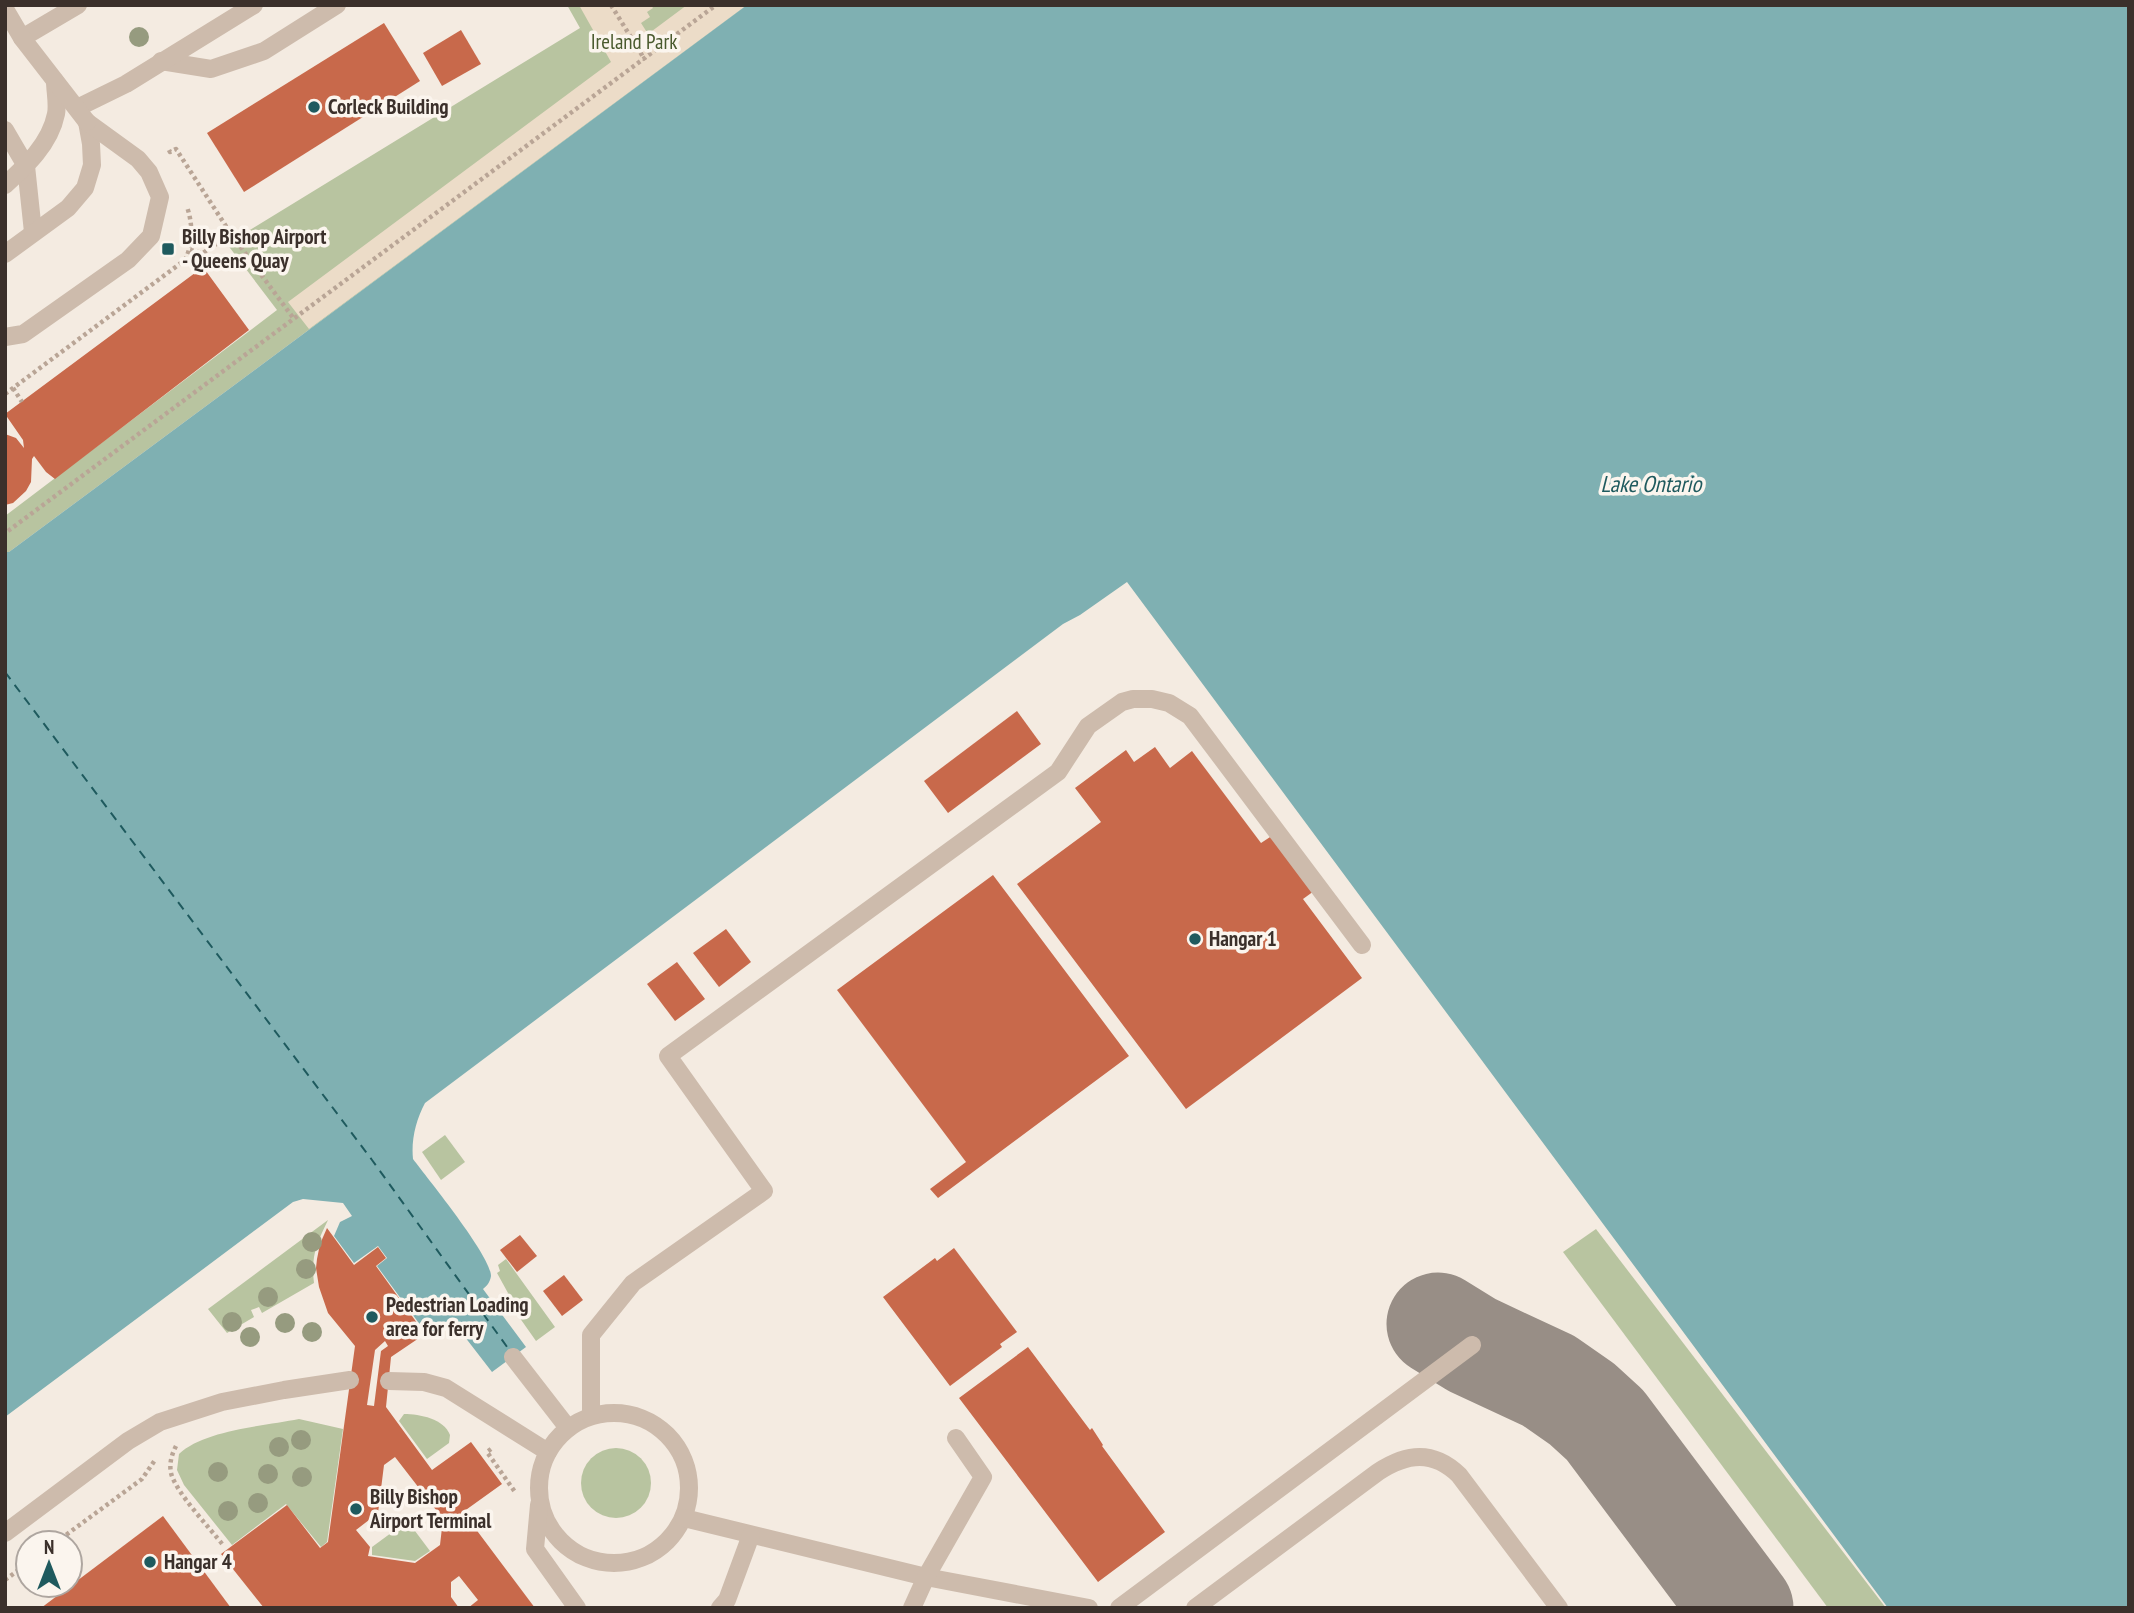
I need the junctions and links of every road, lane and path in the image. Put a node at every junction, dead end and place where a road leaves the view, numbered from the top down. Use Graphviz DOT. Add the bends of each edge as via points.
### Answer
graph roads {
  1 [pos="78,5"];
  2 [pos="254,5"];
  3 [pos="337,5"];
  4 [pos="611,5"];
  5 [pos="716,5"];
  6 [pos="5,9"];
  7 [pos="22,38"];
  8 [pos="645,60"];
  9 [pos="161,61"];
  10 [pos="55,81"];
  11 [pos="82,115"];
  12 [pos="5,130"];
  13 [pos="167,149"];
  14 [pos="26,166"];
  15 [pos="5,185"];
  16 [pos="33,232"];
  17 [pos="231,234"];
  18 [pos="190,250"];
  19 [pos="5,254"];
  20 [pos="294,319"];
  21 [pos="5,337"];
  22 [pos="13,388"];
  23 [pos="22,402"];
  24 [pos="8,531"];
  25 [pos="1362,945"];
  26 [pos="1472,1345"];
  27 [pos="513,1357"];
  28 [pos="350,1380"];
  29 [pos="389,1381"];
  30 [pos="591,1416"];
  31 [pos="568,1428"];
  32 [pos="186,1438"];
  33 [pos="956,1438"];
  34 [pos="481,1444"];
  35 [pos="175,1447"];
  36 [pos="168,1449"];
  37 [pos="161,1451"];
  38 [pos="486,1452"];
  39 [pos="548,1452"];
  40 [pos="540,1502"];
  41 [pos="684,1518"];
  42 [pos="74,1529"];
  43 [pos="5,1533"];
  44 [pos="751,1535"];
  45 [pos="223,1545"];
  46 [pos="926,1577"];
  47 [pos="577,1608"];
  48 [pos="720,1608"];
  49 [pos="912,1608"];
  50 [pos="1089,1608"];
  51 [pos="1119,1608"];
  52 [pos="1195,1608"];
  53 [pos="1559,1608"];
  1 -- 7 [label="street"];
  2 -- 9 [label="street"];
  3 -- 9 [label="street" via="264,51 211,69"];
  4 -- 8 [label="path"];
  5 -- 8 [label="path"];
  6 -- 7 [label="street"];
  7 -- 10 [label="street"];
  8 -- 20 [label="path"];
  9 -- 11 [label="street"];
  10 -- 11 [label="street"];
  10 -- 14 [label="street" via="56,114 46,141"];
  11 -- 16 [label="street" via="92,165 85,188 68,208"];
  11 -- 21 [label="street" via="149,172 160,197 151,236 128,260 23,334"];
  12 -- 14 [label="street"];
  13 -- 17 [label="path" via="176,149"];
  14 -- 15 [label="street"];
  14 -- 16 [label="street"];
  16 -- 19 [label="street"];
  17 -- 18 [label="path" via="204,253"];
  17 -- 20 [label="path"];
  20 -- 24 [label="path"];
  22 -- 23 [label="path"];
  25 -- 30 [label="street" via="1190,716 1170,703 1152,699 1122,702 1088,726 1058,772 668,1056 764,1191 633,1283 591,1335"];
  26 -- 51 [label="street"];
  27 -- 31 [label="street"];
  28 -- 43 [label="street" via="222,1402 160,1422"];
  29 -- 39 [label="street" via="446,1388"];
  30 -- 31 [label="street"];
  30 -- 41 [label="street" via="625,1413 655,1424 668,1435 687,1465 689,1502"];
  31 -- 39 [label="street"];
  32 -- 35 [label="path"];
  33 -- 46 [label="street" via="983,1477"];
  34 -- 38 [label="path"];
  35 -- 36 [label="path"];
  35 -- 45 [label="path" via="170,1460 178,1488"];
  37 -- 42 [label="path" via="142,1479"];
  39 -- 40 [label="street" via="541,1468"];
  40 -- 41 [label="street" via="554,1533 569,1549 602,1563 637,1560 653,1553"];
  40 -- 47 [label="street" via="534,1549"];
  41 -- 44 [label="street"];
  44 -- 46 [label="street"];
  44 -- 48 [label="street"];
  46 -- 49 [label="street"];
  46 -- 50 [label="street"];
  52 -- 53 [label="street" via="1378,1472 1406,1458 1422,1456 1448,1464 1460,1475"];
}
